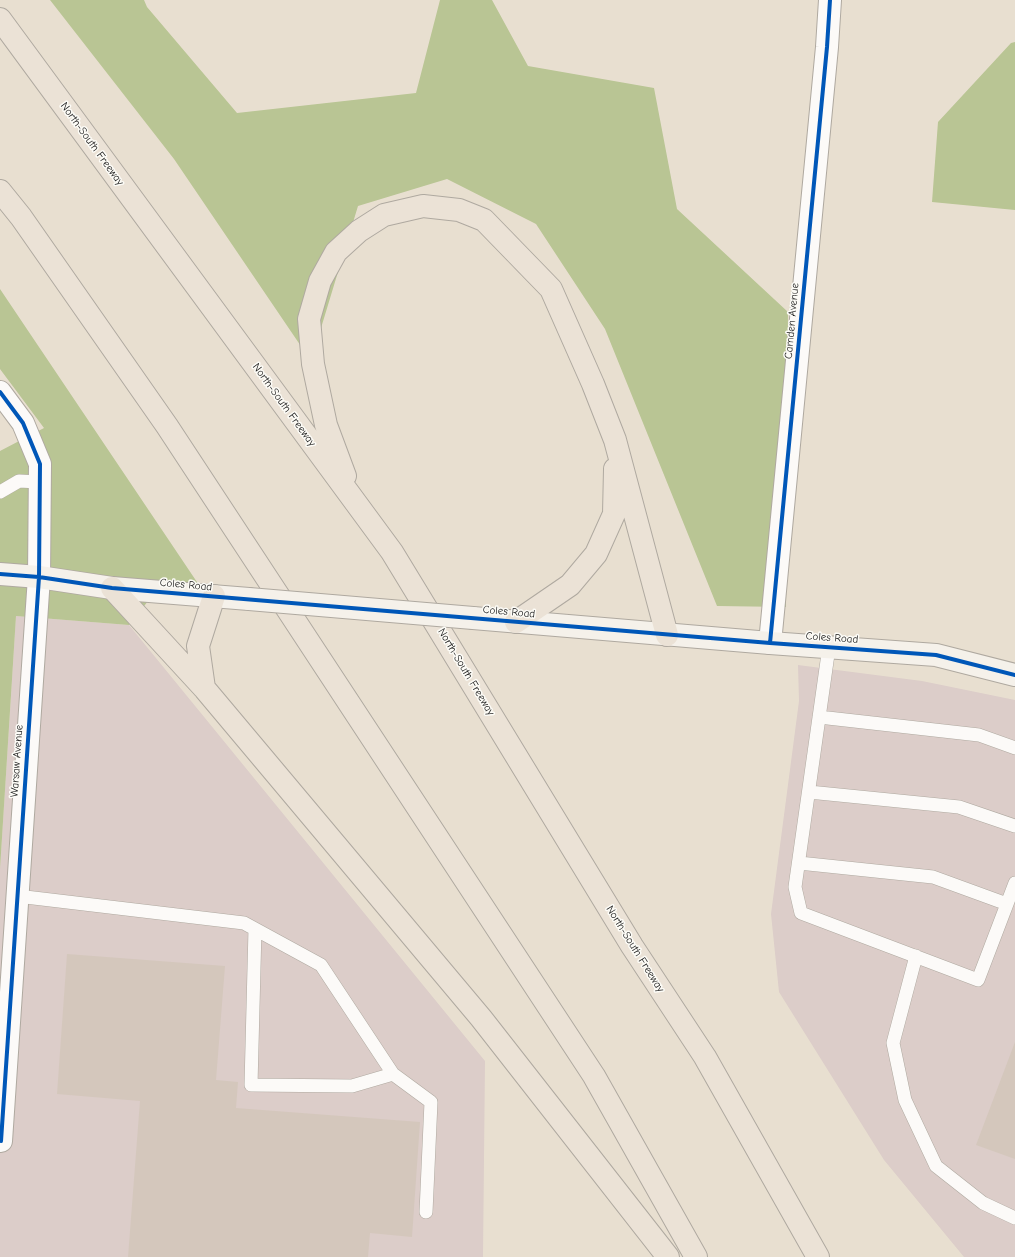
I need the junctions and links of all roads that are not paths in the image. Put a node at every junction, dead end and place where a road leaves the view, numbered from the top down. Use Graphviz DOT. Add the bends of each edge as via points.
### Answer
graph roads {
  1 [pos="830,0"];
  2 [pos="0,19"];
  3 [pos="0,191"];
  4 [pos="0,392"];
  5 [pos="615,440"];
  6 [pos="39,482"];
  7 [pos="0,492"];
  8 [pos="355,501"];
  9 [pos="0,574"];
  10 [pos="38,577"];
  11 [pos="112,588"];
  12 [pos="214,596"];
  13 [pos="516,622"];
  14 [pos="667,635"];
  15 [pos="770,643"];
  16 [pos="829,647"];
  17 [pos="1015,675"];
  18 [pos="204,688"];
  19 [pos="819,716"];
  20 [pos="1015,748"];
  21 [pos="809,792"];
  22 [pos="1015,826"];
  23 [pos="799,863"];
  24 [pos="1015,883"];
  25 [pos="17,896"];
  26 [pos="1007,904"];
  27 [pos="255,929"];
  28 [pos="916,956"];
  29 [pos="393,1074"];
  30 [pos="1,1141"];
  31 [pos="426,1212"];
  32 [pos="1015,1218"];
  33 [pos="668,1257"];
  34 [pos="696,1257"];
  35 [pos="818,1257"];
  1 -- 15 [label="street, Camden Avenue"];
  2 -- 8 [label="highway, North-South Freeway"];
  3 -- 34 [label="highway" via="21,217 167,426 594,1076"];
  4 -- 6 [label="street, Warsaw Avenue" via="23,423 40,464"];
  5 -- 8 [label="highway" via="551,290 484,220 459,210 424,206 384,215 359,231 336,252 320,281 309,319 313,364 326,425"];
  5 -- 13 [label="highway" via="614,514 596,554 570,585"];
  5 -- 14 [label="highway"];
  6 -- 7 [label="lane" via="19,481"];
  6 -- 10 [label="street, Warsaw Avenue"];
  8 -- 35 [label="highway, North-South Freeway" via="392,552 632,946 705,1057"];
  9 -- 10 [label="street, Coles Road"];
  10 -- 11 [label="street, Coles Road"];
  10 -- 25 [label="street, Warsaw Avenue"];
  11 -- 12 [label="street, Coles Road"];
  11 -- 18 [label="highway"];
  12 -- 13 [label="street, Coles Road, bridge"];
  12 -- 18 [label="highway" via="198,646"];
  13 -- 14 [label="street, Coles Road"];
  14 -- 15 [label="street, Coles Road"];
  15 -- 16 [label="street, Coles Road"];
  16 -- 17 [label="street, Coles Road" via="936,655"];
  16 -- 19 [label="lane"];
  18 -- 33 [label="highway" via="481,1018"];
  19 -- 20 [label="lane" via="979,735"];
  19 -- 21 [label="lane"];
  21 -- 22 [label="lane" via="959,808"];
  21 -- 23 [label="lane"];
  23 -- 26 [label="lane" via="933,877"];
  23 -- 28 [label="lane" via="795,887 801,913"];
  24 -- 26 [label="lane"];
  25 -- 27 [label="lane" via="244,923"];
  25 -- 30 [label="street, Warsaw Avenue"];
  26 -- 28 [label="lane" via="978,980"];
  27 -- 29 [label="lane" via="321,965"];
  27 -- 29 [label="lane" via="251,1085 352,1086"];
  28 -- 32 [label="lane" via="893,1043 905,1100 936,1166 983,1203"];
  29 -- 31 [label="lane" via="431,1102"];
}
